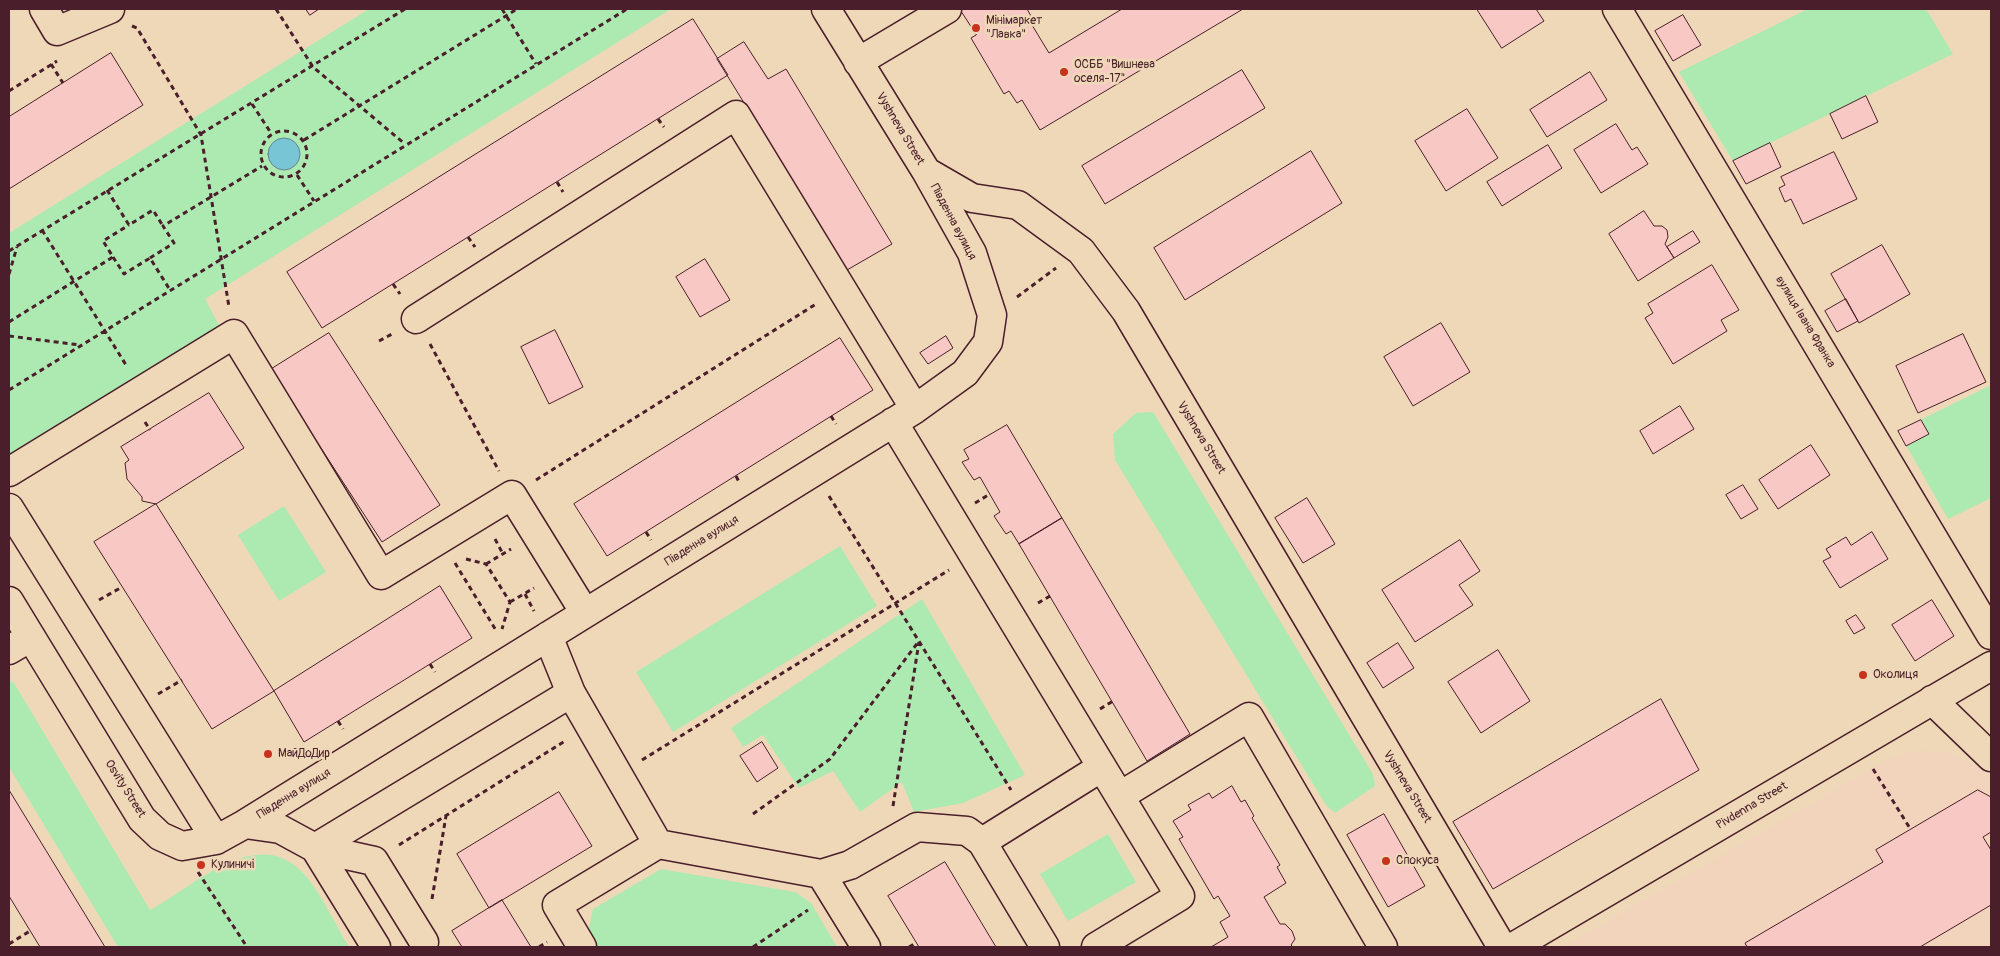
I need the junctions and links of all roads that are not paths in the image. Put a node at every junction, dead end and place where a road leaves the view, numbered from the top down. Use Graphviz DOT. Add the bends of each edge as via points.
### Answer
graph roads {
  1 [pos="44,9"];
  2 [pos="826,9"];
  3 [pos="947,9"];
  4 [pos="1618,9"];
  5 [pos="119,16"];
  6 [pos="907,19"];
  7 [pos="858,62"];
  8 [pos="926,171"];
  9 [pos="416,319"];
  10 [pos="904,415"];
  11 [pos="9,472"];
  12 [pos="9,508"];
  13 [pos="9,600"];
  14 [pos="585,613"];
  15 [pos="1991,635"];
  16 [pos="548,636"];
  17 [pos="20,644"];
  18 [pos="1991,666"];
  19 [pos="571,693"];
  20 [pos="1932,700"];
  21 [pos="1991,756"];
  22 [pos="1102,767"];
  23 [pos="1120,796"];
  24 [pos="245,824"];
  25 [pos="216,840"];
  26 [pos="982,842"];
  27 [pos="658,844"];
  28 [pos="315,848"];
  29 [pos="827,884"];
  30 [pos="424,942"];
  31 [pos="376,947"];
  32 [pos="582,947"];
  33 [pos="866,947"];
  34 [pos="1045,947"];
  35 [pos="1096,947"];
  36 [pos="1382,947"];
  37 [pos="1502,947"];
  38 [pos="1513,947"];
  1 -- 5 [label="street" via="57,30"];
  2 -- 7 [label="street, Vyshneva Street"];
  3 -- 6 [label="street"];
  4 -- 15 [label="street, вулиця Івана Франка"];
  6 -- 7 [label="street"];
  7 -- 8 [label="street, Vyshneva Street"];
  8 -- 10 [label="street, Південна вулиця" via="972,253 992,315 988,342 965,373"];
  8 -- 37 [label="street, Vyshneva Street" via="972,198 1018,205 1081,251 1126,311"];
  9 -- 10 [label="street" via="736,115 842,288"];
  10 -- 14 [label="street, Південна вулиця"];
  10 -- 22 [label="street" via="974,555"];
  11 -- 14 [label="street" via="234,334 381,575 445,547 512,495"];
  12 -- 25 [label="street"];
  13 -- 17 [label="street, Osvity Street"];
  14 -- 16 [label="street, Південна вулиця"];
  16 -- 19 [label="street"];
  16 -- 24 [label="street, Південна вулиця"];
  17 -- 25 [label="street, Osvity Street" via="142,819 160,836 182,846"];
  18 -- 20 [label="street, Pivdenna Street"];
  19 -- 27 [label="street"];
  19 -- 28 [label="street"];
  20 -- 21 [label="street"];
  20 -- 38 [label="street, Pivdenna Street"];
  22 -- 23 [label="street"];
  22 -- 26 [label="street"];
  23 -- 35 [label="street" via="1180,896"];
  23 -- 36 [label="street" via="1249,717"];
  24 -- 25 [label="street"];
  24 -- 28 [label="street" via="280,829"];
  26 -- 29 [label="street" via="967,831 917,827 850,865"];
  26 -- 34 [label="street"];
  27 -- 29 [label="street"];
  27 -- 32 [label="street" via="557,905"];
  28 -- 30 [label="street" via="374,861"];
  28 -- 31 [label="street"];
  29 -- 33 [label="street"];
}
